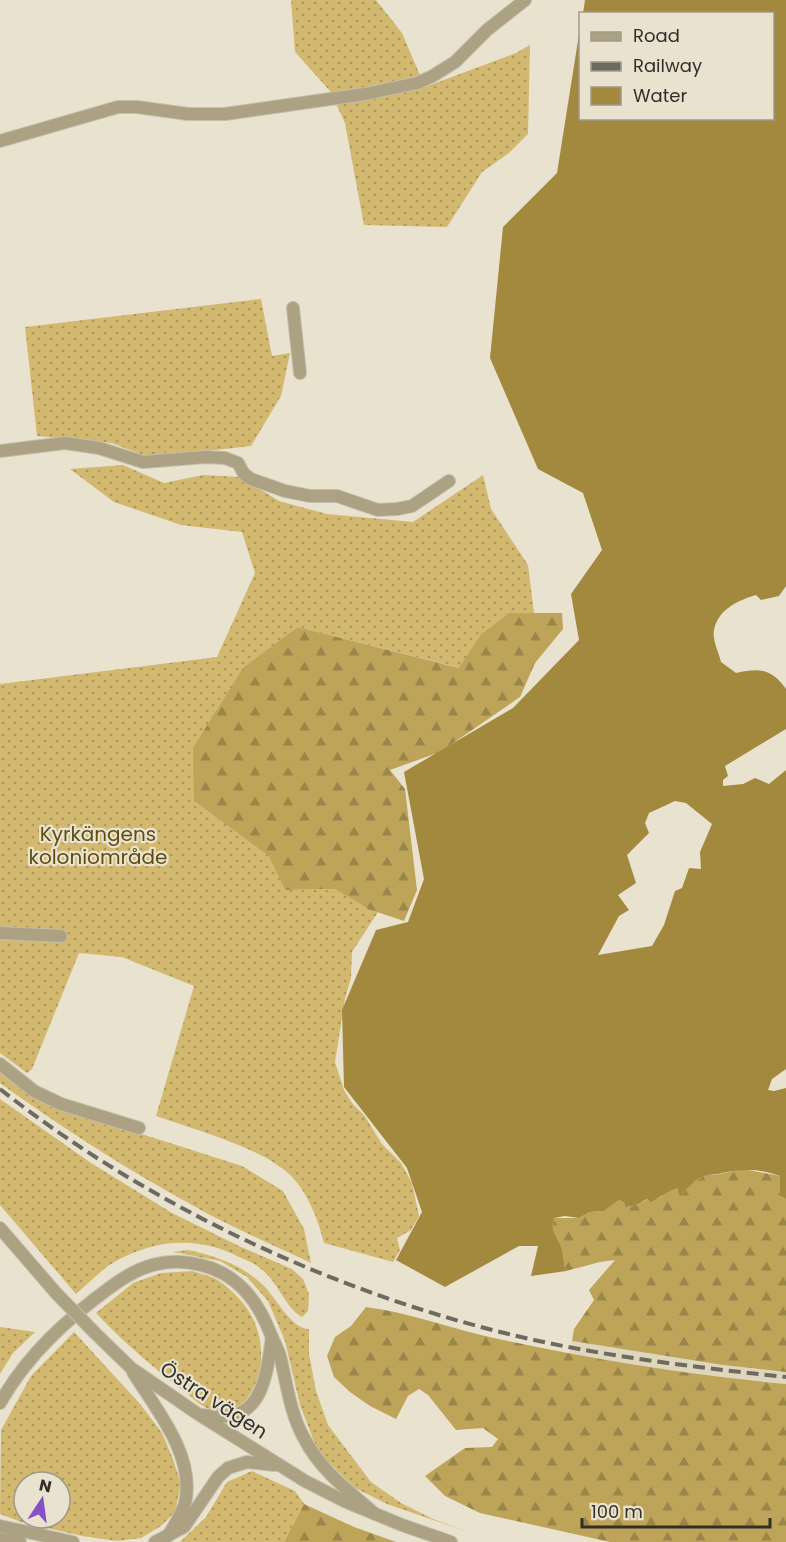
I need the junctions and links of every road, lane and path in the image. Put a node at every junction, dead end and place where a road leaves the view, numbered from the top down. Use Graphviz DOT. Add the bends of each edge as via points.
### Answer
graph roads {
  1 [pos="525,0"];
  2 [pos="0,141"];
  3 [pos="293,308"];
  4 [pos="300,373"];
  5 [pos="0,451"];
  6 [pos="449,481"];
  7 [pos="0,933"];
  8 [pos="57,936"];
  9 [pos="0,1064"];
  10 [pos="139,1128"];
  11 [pos="0,1228"];
  12 [pos="272,1336"];
  13 [pos="131,1368"];
  14 [pos="0,1403"];
  15 [pos="198,1414"];
  16 [pos="278,1465"];
  17 [pos="375,1514"];
  18 [pos="0,1526"];
  19 [pos="168,1536"];
  20 [pos="0,1539"];
  21 [pos="20,1542"];
  22 [pos="73,1542"];
  23 [pos="155,1542"];
  24 [pos="451,1542"];
  1 -- 2 [label="street" via="455,62 417,83 225,114 118,107"];
  3 -- 4 [label="street"];
  5 -- 6 [label="street" via="65,443 99,448 143,462 225,458 238,463 251,479 285,491 337,496 378,510 412,506"];
  7 -- 8 [label="street"];
  9 -- 10 [label="street" via="34,1091 61,1104"];
  11 -- 13 [label="street, Östra vägen, bridge" via="56,1293"];
  12 -- 14 [label="street" via="253,1298 227,1275 193,1263 158,1263 126,1275 76,1315 34,1353"];
  12 -- 15 [label="street" via="263,1387 247,1410 227,1418"];
  12 -- 17 [label="street" via="293,1413 305,1441 325,1470"];
  13 -- 15 [label="street, Östra vägen"];
  13 -- 19 [label="street" via="180,1452 187,1475 186,1500"];
  15 -- 16 [label="street, Östra vägen"];
  16 -- 17 [label="street, Östra vägen"];
  16 -- 19 [label="street" via="247,1462 228,1468 184,1527"];
  17 -- 24 [label="street, Östra vägen"];
  18 -- 22 [label="street"];
  19 -- 23 [label="street"];
  20 -- 21 [label="street"];
}
